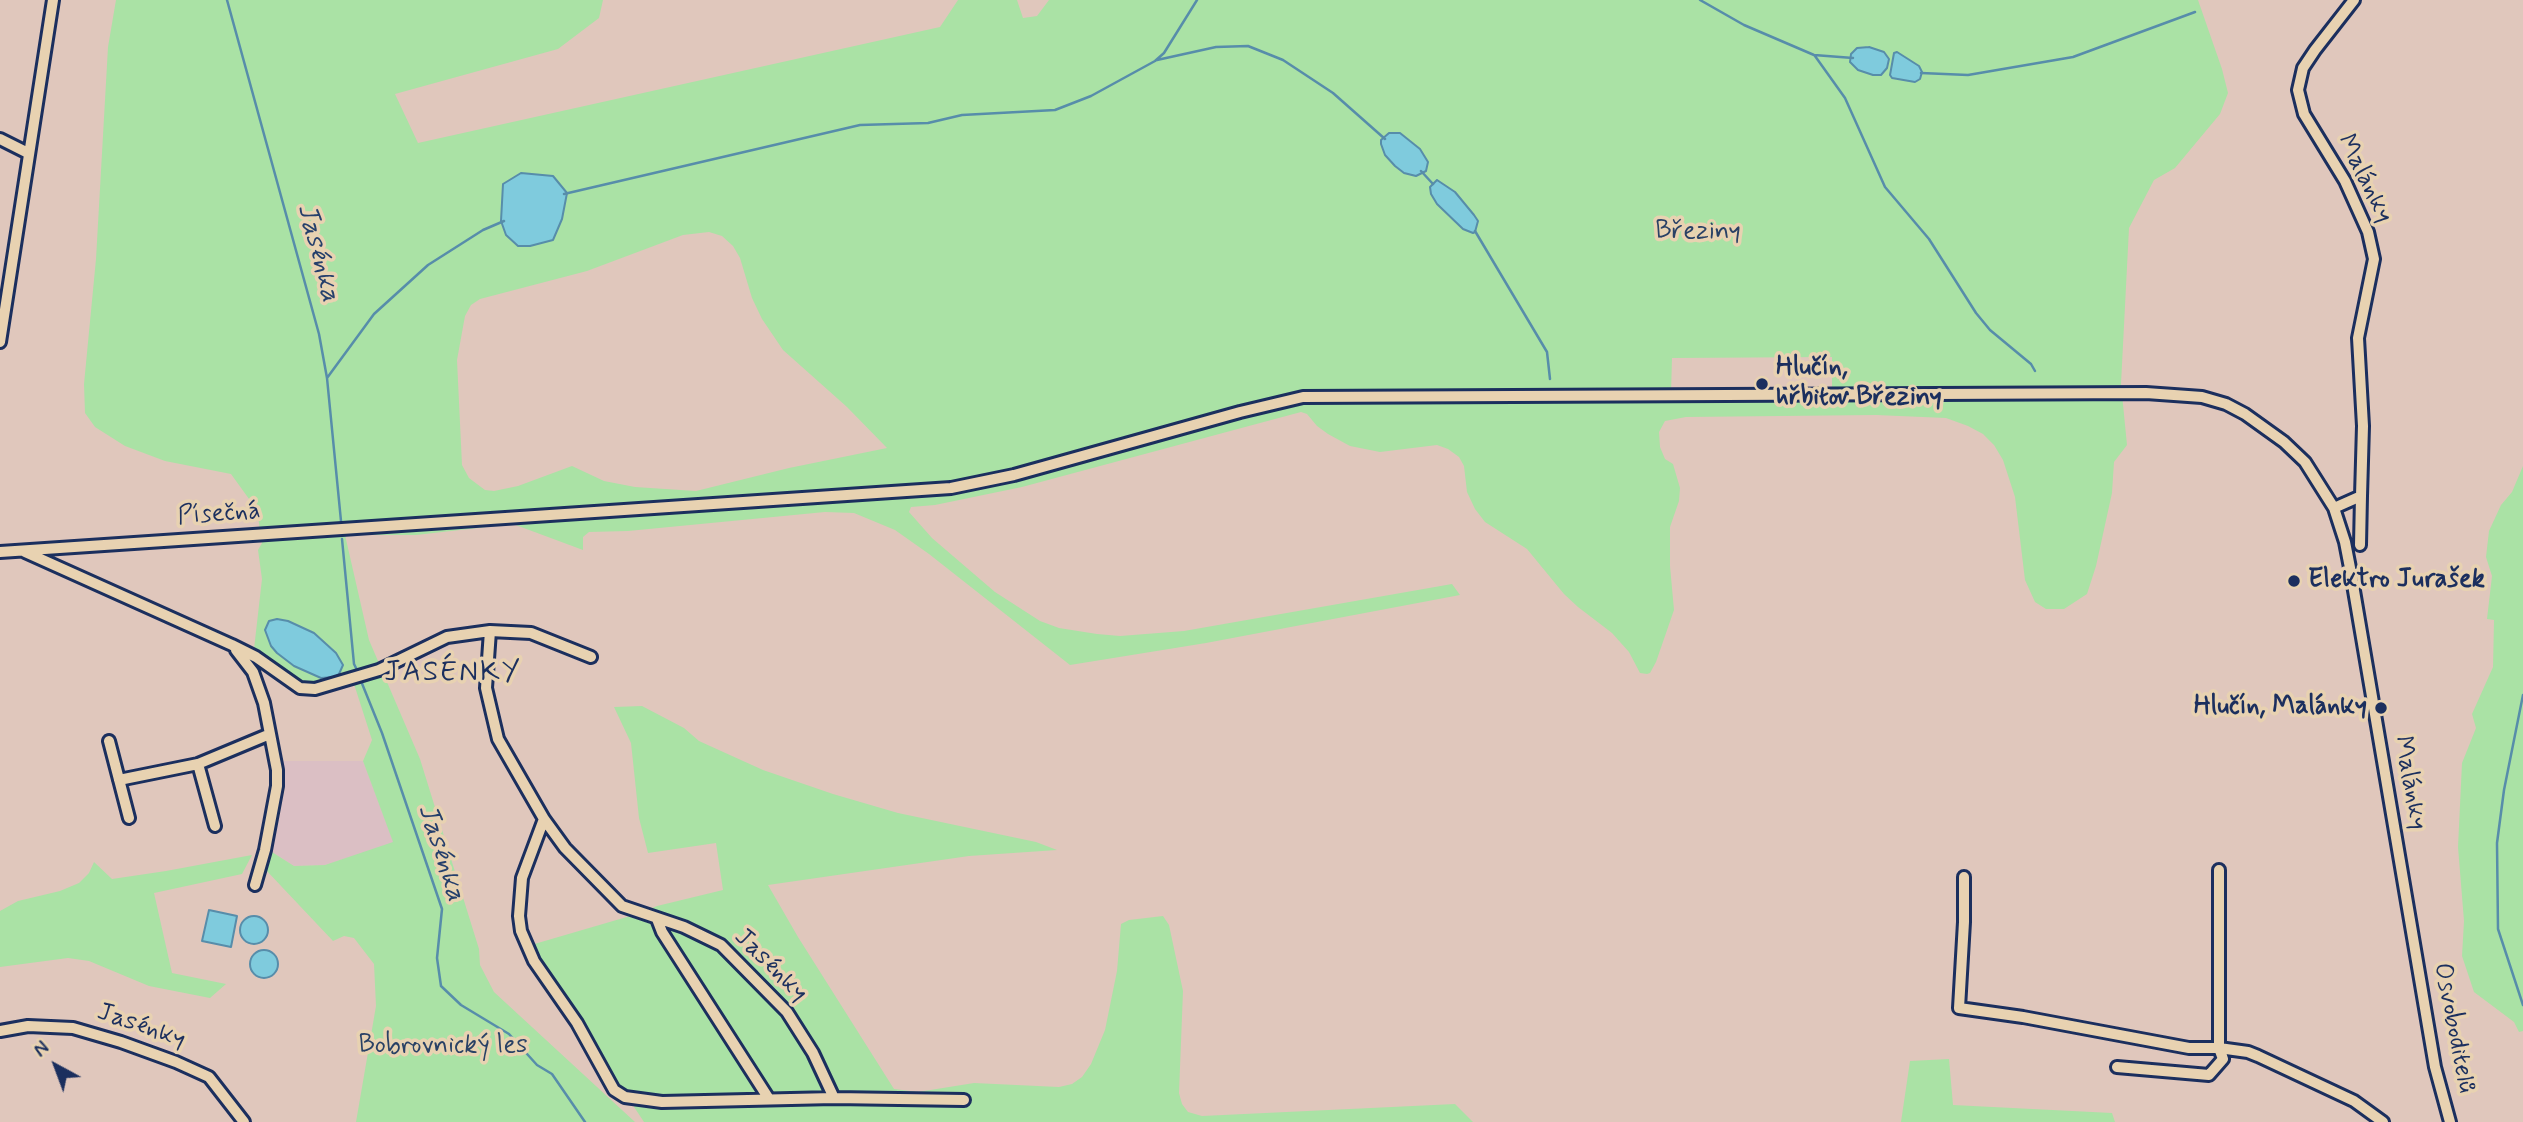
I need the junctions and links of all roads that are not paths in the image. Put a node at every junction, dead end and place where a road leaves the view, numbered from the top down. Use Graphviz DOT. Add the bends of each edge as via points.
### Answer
graph roads {
  1 [pos="53,0"];
  2 [pos="2354,0"];
  3 [pos="0,139"];
  4 [pos="28,153"];
  5 [pos="0,342"];
  6 [pos="2146,393"];
  7 [pos="2361,496"];
  8 [pos="2334,508"];
  9 [pos="2360,545"];
  10 [pos="23,551"];
  11 [pos="0,552"];
  12 [pos="490,631"];
  13 [pos="232,645"];
  14 [pos="592,657"];
  15 [pos="270,734"];
  16 [pos="109,741"];
  17 [pos="198,764"];
  18 [pos="119,780"];
  19 [pos="129,818"];
  20 [pos="544,819"];
  21 [pos="215,826"];
  22 [pos="2219,870"];
  23 [pos="1964,877"];
  24 [pos="255,886"];
  25 [pos="657,919"];
  26 [pos="2414,943"];
  27 [pos="0,1031"];
  28 [pos="2219,1048"];
  29 [pos="2117,1067"];
  30 [pos="834,1098"];
  31 [pos="769,1100"];
  32 [pos="964,1100"];
  33 [pos="244,1122"];
  34 [pos="2383,1122"];
  35 [pos="2450,1122"];
  1 -- 4 [label="street"];
  2 -- 7 [label="street, Malánky" via="2303,68 2298,90 2304,114 2346,181 2373,251 2357,338 2363,426"];
  3 -- 4 [label="street"];
  4 -- 5 [label="street"];
  6 -- 8 [label="street, Malánky" via="2202,397 2254,419 2305,462"];
  6 -- 10 [label="street, Písečná" via="1303,397 951,488"];
  7 -- 8 [label="street"];
  7 -- 9 [label="street, Malánky"];
  8 -- 26 [label="street, Malánky" via="2351,573"];
  10 -- 11 [label="street, Písečná"];
  10 -- 13 [label="street"];
  12 -- 13 [label="street" via="447,637 379,670 314,689 290,684"];
  12 -- 14 [label="street" via="531,633"];
  12 -- 20 [label="street, Jasénky" via="486,688 494,729"];
  13 -- 15 [label="street" via="253,672"];
  15 -- 17 [label="street"];
  15 -- 24 [label="street" via="277,786"];
  16 -- 18 [label="street"];
  17 -- 18 [label="street"];
  17 -- 21 [label="street"];
  18 -- 19 [label="street"];
  20 -- 25 [label="street, Jasénky" via="565,848 622,906"];
  20 -- 31 [label="street" via="522,878 521,931 534,961 577,1023 614,1090 632,1099 662,1102"];
  22 -- 28 [label="street"];
  23 -- 28 [label="street" via="1959,1008 2189,1048"];
  25 -- 30 [label="street, Jasénky" via="721,945 740,964 787,1012"];
  25 -- 31 [label="street"];
  26 -- 35 [label="street, Osvoboditelů" via="2435,1068"];
  27 -- 33 [label="street, Jasénky" via="28,1026 73,1028 164,1057 209,1077"];
  28 -- 29 [label="street" via="2223,1059 2209,1075"];
  28 -- 34 [label="street" via="2258,1056 2354,1101"];
  30 -- 31 [label="street"];
  30 -- 32 [label="street"];
}
